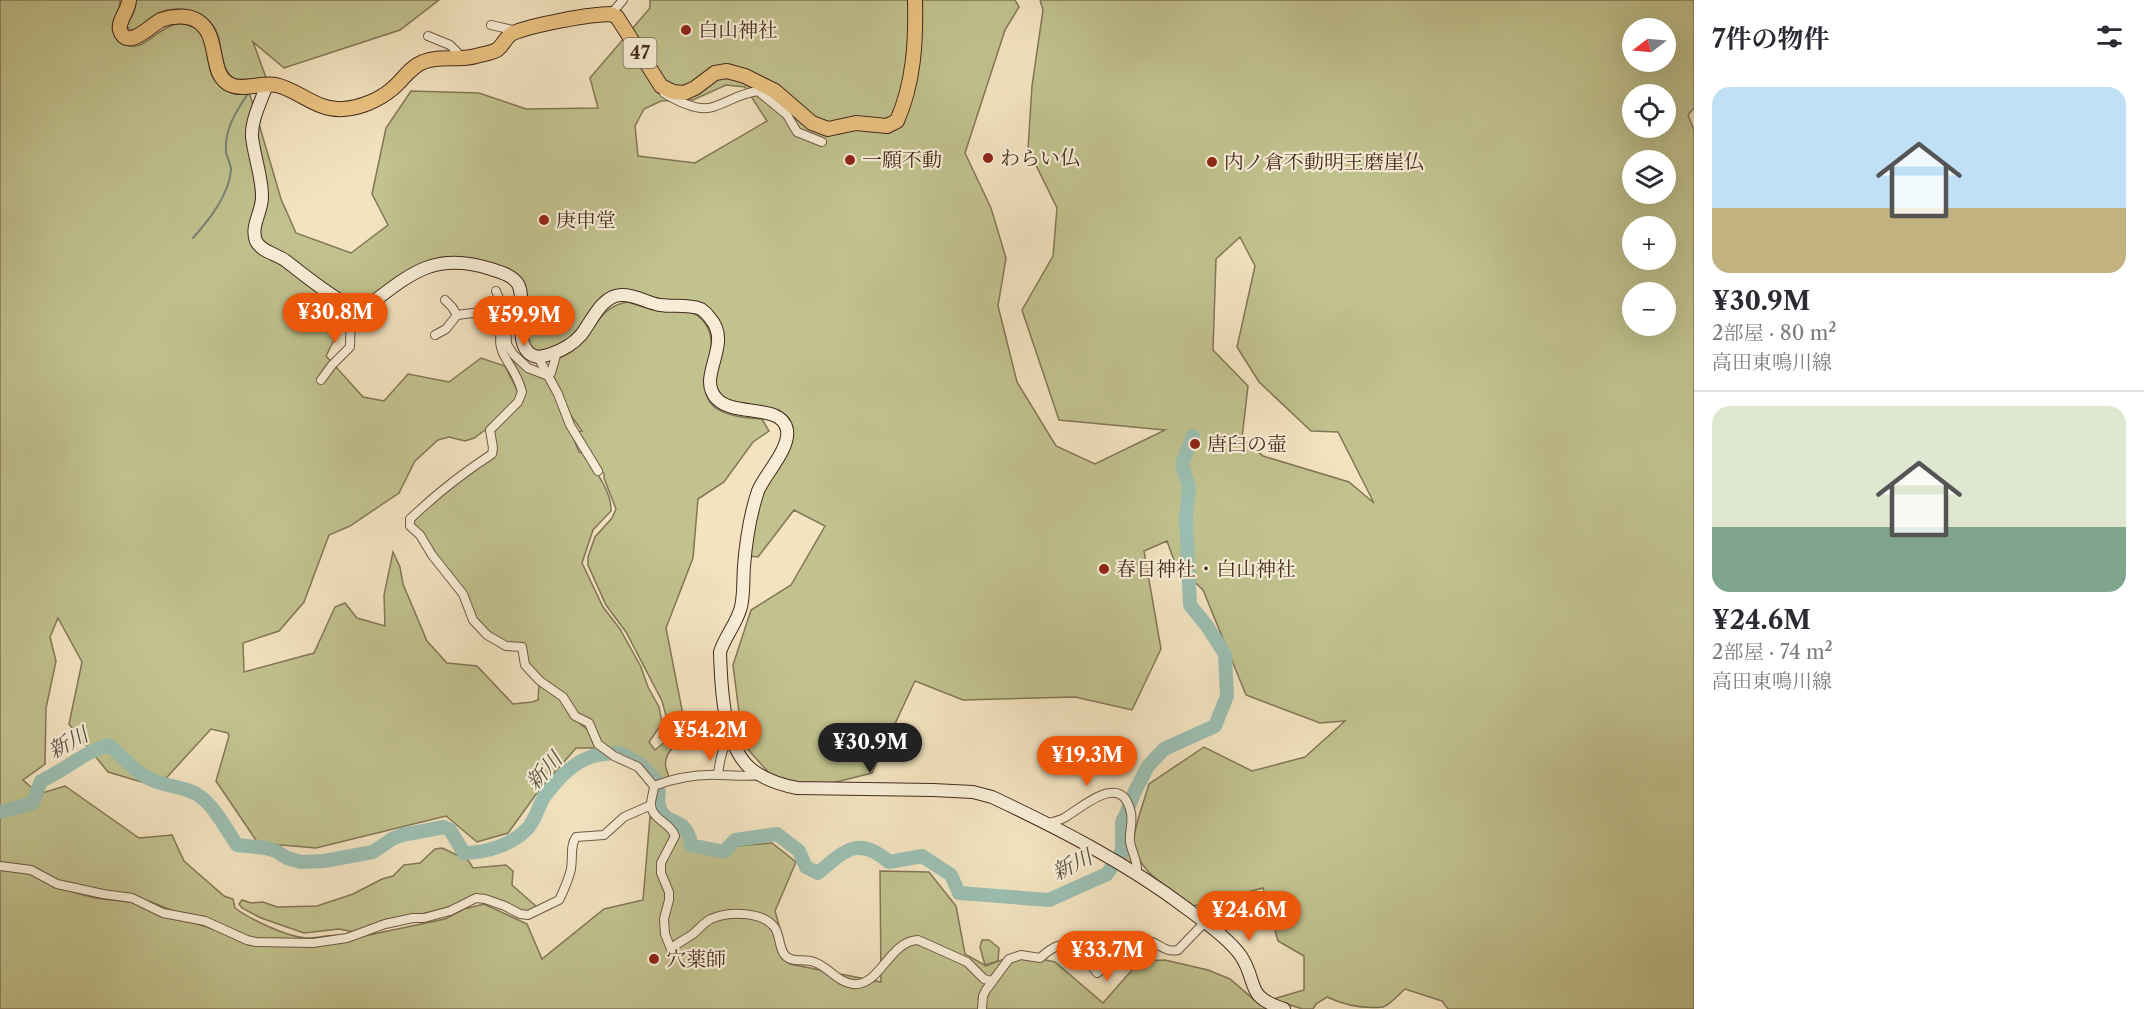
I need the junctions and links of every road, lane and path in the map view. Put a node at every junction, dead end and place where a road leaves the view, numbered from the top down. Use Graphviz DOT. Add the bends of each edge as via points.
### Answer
graph roads {
  1 [pos="129,0"];
  2 [pos="623,0"];
  3 [pos="915,0"];
  4 [pos="611,14"];
  5 [pos="491,25"];
  6 [pos="518,31"];
  7 [pos="428,36"];
  8 [pos="457,59"];
  9 [pos="267,84"];
  10 [pos="661,86"];
  11 [pos="822,142"];
  12 [pos="496,291"];
  13 [pos="445,300"];
  14 [pos="351,307"];
  15 [pos="505,311"];
  16 [pos="457,315"];
  17 [pos="435,335"];
  18 [pos="557,352"];
  19 [pos="538,357"];
  20 [pos="546,375"];
  21 [pos="321,380"];
  22 [pos="598,471"];
  23 [pos="732,739"];
  24 [pos="718,774"];
  25 [pos="761,775"];
  26 [pos="654,786"];
  27 [pos="651,805"];
  28 [pos="1046,824"];
  29 [pos="0,866"];
  30 [pos="1137,873"];
  31 [pos="1204,922"];
  32 [pos="992,981"];
  33 [pos="982,1009"];
  34 [pos="1284,1009"];
  1 -- 9 [label="main road, 47" via="120,25 126,36 136,38 170,18 192,19 210,34 219,72 228,84"];
  2 -- 4 [label="street"];
  3 -- 10 [label="main road, 47" via="912,75 897,122 887,126 856,123 828,129 812,123 775,92 727,71 715,73 684,93"];
  4 -- 6 [label="main road, 47"];
  4 -- 10 [label="main road, 47" via="617,17"];
  5 -- 6 [label="street"];
  6 -- 8 [label="main road, 47" via="497,49"];
  7 -- 8 [label="street" via="450,45 457,52"];
  8 -- 9 [label="main road, 47" via="421,63 393,89 356,108 326,108 284,87"];
  9 -- 14 [label="main road" via="252,136 263,194 256,240 306,279"];
  10 -- 11 [label="street" via="663,93 679,102 704,108 758,91 787,114 797,132"];
  12 -- 15 [label="street"];
  13 -- 16 [label="street"];
  14 -- 19 [label="main road" via="368,306 429,266 471,263 511,276 518,285 521,339 528,352"];
  14 -- 21 [label="street" via="350,347"];
  15 -- 16 [label="street"];
  15 -- 20 [label="street" via="507,344 513,354 528,368"];
  15 -- 26 [label="street" via="499,345 520,385 518,402 490,430 492,454 423,507 410,519 410,526 464,594 473,620 487,635 506,646 522,648 525,665 563,697 575,716 588,723 598,744 638,767"];
  16 -- 17 [label="street"];
  18 -- 19 [label="main road"];
  18 -- 20 [label="street"];
  18 -- 23 [label="main road" via="580,336 610,297 620,294 652,304 702,310 718,329 718,350 710,384 716,399 735,409 777,416 788,431 754,503 742,604 720,652 724,704"];
  19 -- 20 [label="street"];
  20 -- 22 [label="street"];
  23 -- 24 [label="street" via="721,757"];
  23 -- 25 [label="main road" via="750,768"];
  24 -- 25 [label="street"];
  24 -- 26 [label="street" via="682,777"];
  25 -- 28 [label="main road" via="797,788 973,792 992,797"];
  26 -- 27 [label="street"];
  27 -- 29 [label="street" via="624,817 604,835 576,837 570,873 559,900 528,915 476,898 441,914 313,943 247,940 206,921 163,912 132,898 57,884 31,870"];
  27 -- 32 [label="street" via="675,836 661,862 669,892 664,919 671,950 709,919 741,914 775,928 784,954 791,960 817,963 843,982 864,983 905,943 918,940 967,962 984,979"];
  28 -- 30 [label="main road"];
  28 -- 30 [label="street" via="1108,792 1114,793 1124,800 1132,815 1130,843 1138,863"];
  30 -- 31 [label="main road"];
  31 -- 32 [label="street" via="1178,950 1167,951 1142,941 1128,947 1097,973 1074,944 1068,943 1054,947 1040,958 1021,955 1009,959"];
  31 -- 34 [label="main road" via="1241,956 1258,997"];
  32 -- 33 [label="street" via="983,996"];
}
